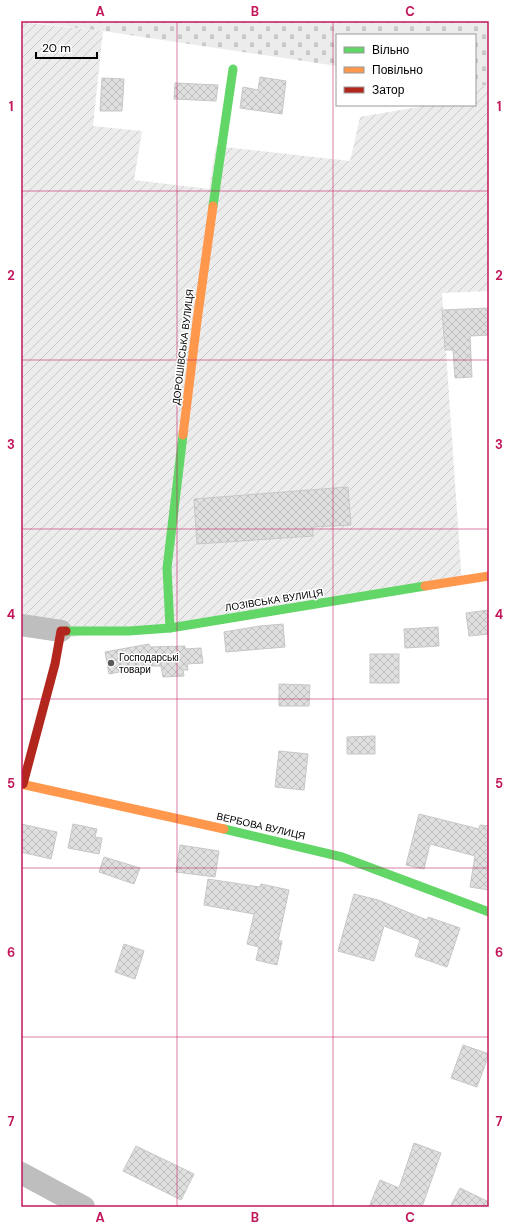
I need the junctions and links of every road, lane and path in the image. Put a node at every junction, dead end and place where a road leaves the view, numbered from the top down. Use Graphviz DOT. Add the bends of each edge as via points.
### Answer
graph roads {
  1 [pos="233,69"];
  2 [pos="489,576"];
  3 [pos="21,625"];
  4 [pos="170,628"];
  5 [pos="61,631"];
  6 [pos="22,784"];
  7 [pos="489,912"];
  8 [pos="21,1173"];
  9 [pos="84,1207"];
  1 -- 4 [label="street, ДОРОШІВСЬКА ВУЛИЦЯ" via="197,321 167,568"];
  2 -- 4 [label="street, ЛОЗІВСЬКА ВУЛИЦЯ"];
  3 -- 5 [label="street"];
  4 -- 5 [label="street, ЛОЗІВСЬКА ВУЛИЦЯ"];
  5 -- 6 [label="street" via="55,664"];
  6 -- 7 [label="street, ВЕРБОВА ВУЛИЦЯ" via="342,857"];
  8 -- 9 [label="street"];
}
